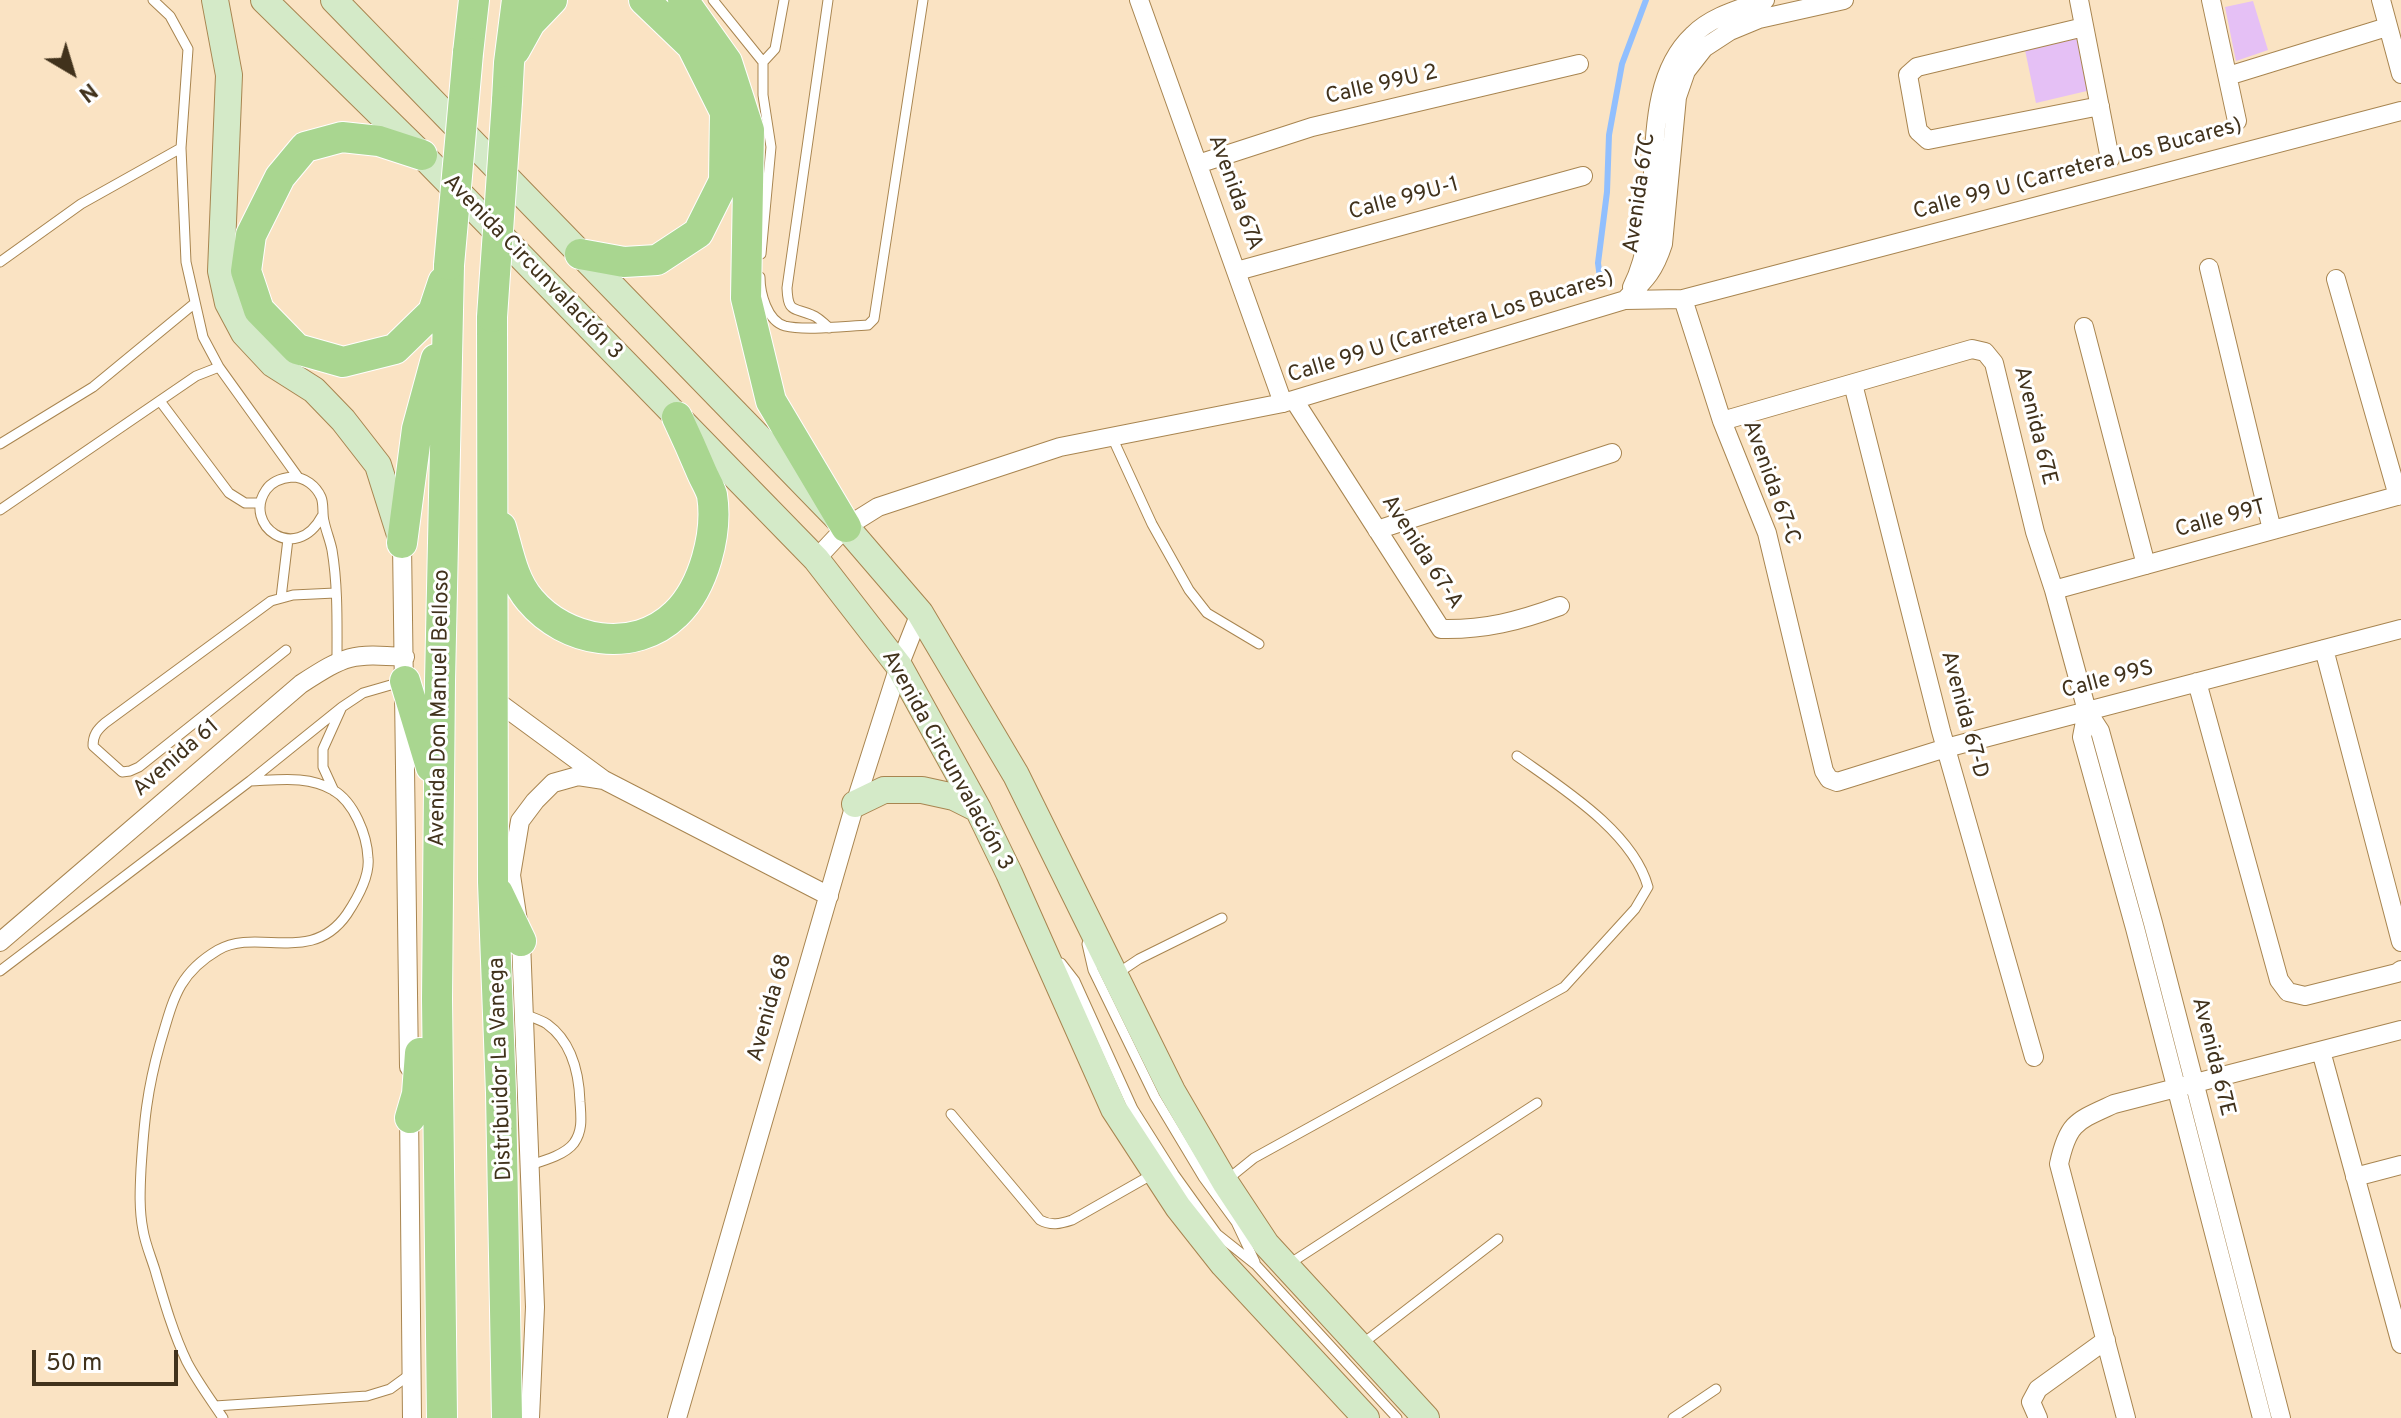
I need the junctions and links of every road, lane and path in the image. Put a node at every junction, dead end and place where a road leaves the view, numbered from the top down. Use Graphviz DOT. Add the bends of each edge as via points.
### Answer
graph roads {
  1 [pos="153,0"];
  2 [pos="215,0"];
  3 [pos="264,0"];
  4 [pos="334,0"];
  5 [pos="474,0"];
  6 [pos="517,0"];
  7 [pos="552,0"];
  8 [pos="644,0"];
  9 [pos="683,0"];
  10 [pos="713,0"];
  11 [pos="784,0"];
  12 [pos="828,0"];
  13 [pos="923,0"];
  14 [pos="1139,0"];
  15 [pos="1765,0"];
  16 [pos="1844,0"];
  17 [pos="2079,0"];
  18 [pos="2211,0"];
  19 [pos="2381,0"];
  20 [pos="2084,27"];
  21 [pos="2387,27"];
  22 [pos="1699,41"];
  23 [pos="763,62"];
  24 [pos="509,63"];
  25 [pos="1579,64"];
  26 [pos="2401,74"];
  27 [pos="2228,76"];
  28 [pos="2100,106"];
  29 [pos="2401,111"];
  30 [pos="2237,121"];
  31 [pos="181,148"];
  32 [pos="422,155"];
  33 [pos="2110,159"];
  34 [pos="1198,164"];
  35 [pos="1583,176"];
  36 [pos="580,254"];
  37 [pos="760,260"];
  38 [pos="0,262"];
  39 [pos="449,265"];
  40 [pos="2209,268"];
  41 [pos="760,271"];
  42 [pos="1237,271"];
  43 [pos="2336,279"];
  44 [pos="1683,299"];
  45 [pos="1625,300"];
  46 [pos="195,303"];
  47 [pos="448,311"];
  48 [pos="2084,327"];
  49 [pos="829,328"];
  50 [pos="219,367"];
  51 [pos="1853,384"];
  52 [pos="160,401"];
  53 [pos="1288,402"];
  54 [pos="677,417"];
  55 [pos="1722,421"];
  56 [pos="1112,437"];
  57 [pos="0,444"];
  58 [pos="1612,453"];
  59 [pos="298,477"];
  60 [pos="492,495"];
  61 [pos="2400,496"];
  62 [pos="260,503"];
  63 [pos="0,510"];
  64 [pos="322,516"];
  65 [pos="846,527"];
  66 [pos="1377,530"];
  67 [pos="2272,530"];
  68 [pos="288,539"];
  69 [pos="402,543"];
  70 [pos="816,559"];
  71 [pos="2146,565"];
  72 [pos="2054,590"];
  73 [pos="335,593"];
  74 [pos="281,598"];
  75 [pos="1560,606"];
  76 [pos="920,613"];
  77 [pos="2401,629"];
  78 [pos="1259,644"];
  79 [pos="2324,649"];
  80 [pos="286,650"];
  81 [pos="337,660"];
  82 [pos="899,666"];
  83 [pos="405,669"];
  84 [pos="2197,682"];
  85 [pos="491,697"];
  86 [pos="342,707"];
  87 [pos="2087,711"];
  88 [pos="1946,748"];
  89 [pos="1517,756"];
  90 [pos="1829,779"];
  91 [pos="604,780"];
  92 [pos="250,781"];
  93 [pos="334,791"];
  94 [pos="439,796"];
  95 [pos="855,804"];
  96 [pos="978,809"];
  97 [pos="1075,893"];
  98 [pos="829,896"];
  99 [pos="505,906"];
  100 [pos="1222,918"];
  101 [pos="1032,923"];
  102 [pos="0,942"];
  103 [pos="2401,942"];
  104 [pos="2401,970"];
  105 [pos="0,971"];
  106 [pos="1115,975"];
  107 [pos="437,999"];
  108 [pos="524,1014"];
  109 [pos="2401,1030"];
  110 [pos="2321,1051"];
  111 [pos="2034,1057"];
  112 [pos="2185,1087"];
  113 [pos="1537,1103"];
  114 [pos="951,1114"];
  115 [pos="410,1118"];
  116 [pos="530,1165"];
  117 [pos="2401,1165"];
  118 [pos="1155,1173"];
  119 [pos="2355,1177"];
  120 [pos="1225,1182"];
  121 [pos="1498,1239"];
  122 [pos="1256,1265"];
  123 [pos="1286,1265"];
  124 [pos="2106,1340"];
  125 [pos="2401,1344"];
  126 [pos="1359,1346"];
  127 [pos="412,1373"];
  128 [pos="1716,1389"];
  129 [pos="215,1406"];
  130 [pos="223,1418"];
  131 [pos="412,1418"];
  132 [pos="442,1418"];
  133 [pos="507,1418"];
  134 [pos="530,1418"];
  135 [pos="677,1418"];
  136 [pos="1366,1418"];
  137 [pos="1397,1418"];
  138 [pos="1426,1418"];
  139 [pos="1673,1418"];
  140 [pos="2038,1418"];
  141 [pos="2126,1418"];
  142 [pos="2262,1418"];
  143 [pos="2281,1418"];
  1 -- 31 [label="lane" via="170,16 188,49"];
  2 -- 69 [label="main road" via="229,75 221,271 228,303 244,333 273,364 314,390 378,465"];
  3 -- 32 [label="main road, Avenida Circunvalación 3"];
  4 -- 36 [label="main road, Avenida Circunvalación 3"];
  5 -- 39 [label="main road, Avenida Don Manuel Belloso, bridge"];
  6 -- 24 [label="main road"];
  7 -- 24 [label="main road" via="530,23"];
  8 -- 36 [label="main road" via="692,46 725,112 724,181 698,233 657,260 624,262"];
  9 -- 65 [label="main road" via="727,62 749,130 746,298 771,401"];
  10 -- 23 [label="lane"];
  11 -- 23 [label="lane" via="775,49"];
  12 -- 49 [label="lane" via="787,288 793,310 814,315"];
  13 -- 49 [label="lane" via="874,319 868,325"];
  14 -- 34 [label="street, Avenida 67A"];
  15 -- 22 [label="street" via="1723,15"];
  16 -- 22 [label="street" via="1759,19"];
  17 -- 20 [label="street"];
  18 -- 27 [label="street"];
  19 -- 21 [label="street"];
  20 -- 28 [label="street"];
  20 -- 28 [label="street" via="1917,67 1908,75 1918,131 1928,140"];
  21 -- 26 [label="street"];
  21 -- 27 [label="street"];
  22 -- 45 [label="street, Avenida 67C" via="1677,97 1663,244 1656,265"];
  23 -- 37 [label="lane" via="771,147"];
  24 -- 60 [label="main road, bridge" via="492,317"];
  25 -- 34 [label="street, Calle 99U 2" via="1312,127"];
  27 -- 30 [label="street"];
  28 -- 33 [label="street"];
  29 -- 44 [label="street, Calle 99 U (Carretera Los Bucares)"];
  31 -- 38 [label="lane" via="81,204"];
  31 -- 46 [label="lane" via="186,262"];
  32 -- 39 [label="main road" via="379,141 342,137 305,147 280,177 251,235 246,271 259,310 297,349 343,362 395,349 433,312"];
  32 -- 54 [label="main road, Avenida Circunvalación 3"];
  34 -- 42 [label="street, Avenida 67A"];
  35 -- 42 [label="street, Calle 99U-1"];
  36 -- 65 [label="main road, Avenida Circunvalación 3"];
  39 -- 47 [label="main road, Avenida Don Manuel Belloso"];
  40 -- 67 [label="street"];
  41 -- 49 [label="lane" via="765,303 778,322"];
  42 -- 53 [label="street, Avenida 67A"];
  43 -- 61 [label="street"];
  44 -- 45 [label="street, Calle 99 U (Carretera Los Bucares)"];
  44 -- 55 [label="street, Avenida 67-C"];
  45 -- 53 [label="street, Calle 99 U (Carretera Los Bucares)"];
  46 -- 50 [label="lane" via="203,337"];
  46 -- 57 [label="lane" via="93,387"];
  47 -- 69 [label="main road" via="417,429"];
  47 -- 94 [label="main road, Avenida Don Manuel Belloso"];
  48 -- 71 [label="street"];
  50 -- 52 [label="lane"];
  50 -- 59 [label="lane"];
  51 -- 55 [label="street"];
  51 -- 72 [label="street, Avenida 67E" via="1972,349 1985,352 1994,363"];
  51 -- 88 [label="street, Avenida 67-D"];
  52 -- 62 [label="lane" via="229,493 245,503"];
  52 -- 63 [label="lane"];
  53 -- 56 [label="street, Calle 99 U (Carretera Los Bucares)"];
  53 -- 66 [label="street, Avenida 67-A"];
  54 -- 60 [label="main road" via="712,494 712,540 700,580 676,614 649,633 618,639 586,637 557,625 528,599 516,576"];
  54 -- 70 [label="main road, Avenida Circunvalación 3"];
  55 -- 90 [label="street, Avenida 67-C" via="1767,533"];
  56 -- 65 [label="street, Calle 99 U (Carretera Los Bucares)" via="1060,447 878,507"];
  56 -- 78 [label="lane" via="1189,590 1207,613"];
  58 -- 66 [label="street"];
  59 -- 62 [label="lane" via="281,478 267,488"];
  59 -- 64 [label="lane" via="313,485 322,499"];
  60 -- 85 [label="main road"];
  61 -- 67 [label="street, Calle 99T"];
  62 -- 68 [label="lane" via="262,520 272,533"];
  64 -- 68 [label="lane" via="303,538"];
  64 -- 73 [label="lane" via="332,550"];
  65 -- 70 [label="street, Calle 99 U (Carretera Los Bucares)"];
  65 -- 76 [label="main road, Avenida Circunvalación 3"];
  66 -- 75 [label="street, Avenida 67-A" via="1441,629 1503,625"];
  67 -- 71 [label="street, Calle 99T"];
  68 -- 74 [label="lane"];
  69 -- 83 [label="street, Avenida Don Manuel Belloso"];
  70 -- 82 [label="main road, Avenida Circunvalación 3"];
  71 -- 72 [label="street, Calle 99T"];
  72 -- 87 [label="street, Avenida 67E"];
  73 -- 74 [label="lane"];
  73 -- 81 [label="lane"];
  74 -- 80 [label="lane" via="105,723 93,746 122,772 139,767"];
  76 -- 82 [label="street, Avenida 68"];
  76 -- 97 [label="main road, Avenida Circunvalación 3" via="1016,775"];
  77 -- 79 [label="street, Calle 99S"];
  79 -- 84 [label="street, Calle 99S"];
  79 -- 103 [label="street"];
  81 -- 83 [label="street, Avenida 61" via="364,654"];
  81 -- 102 [label="street, Avenida 61" via="301,684"];
  82 -- 95 [label="street, Avenida 68"];
  82 -- 96 [label="main road, Avenida Circunvalación 3"];
  83 -- 86 [label="lane"];
  83 -- 94 [label="main road"];
  83 -- 115 [label="street, Avenida Don Manuel Belloso"];
  84 -- 87 [label="street, Calle 99S"];
  84 -- 104 [label="street" via="2279,980 2288,992 2305,996"];
  85 -- 91 [label="street, Distribuidor La Vanega"];
  85 -- 99 [label="main road"];
  86 -- 92 [label="lane"];
  86 -- 93 [label="lane" via="323,749 323,767"];
  87 -- 88 [label="street, Calle 99S"];
  87 -- 112 [label="street, Avenida 67E" via="2100,731 2153,923"];
  88 -- 90 [label="street, Calle 99S" via="1837,782"];
  88 -- 111 [label="street, Avenida 67-D"];
  89 -- 120 [label="lane" via="1613,829 1644,872 1648,887 1635,909 1564,987 1254,1158"];
  91 -- 98 [label="street, Distribuidor La Vanega"];
  91 -- 99 [label="street, Distribuidor La Vanega" via="566,779 553,783 535,801 520,821"];
  92 -- 93 [label="lane" via="300,779"];
  92 -- 105 [label="lane"];
  93 -- 129 [label="lane" via="359,818 369,859 345,917 302,944 222,947 201,961 184,977 173,1001 150,1078 140,1190 142,1229 187,1362"];
  94 -- 107 [label="main road, Avenida Don Manuel Belloso"];
  95 -- 96 [label="main road" via="884,790 922,790"];
  95 -- 98 [label="street, Avenida 68"];
  96 -- 101 [label="main road, Avenida Circunvalación 3"];
  97 -- 106 [label="main road, Avenida Circunvalación 3"];
  97 -- 122 [label="lane" via="1093,970 1155,1097 1236,1222"];
  98 -- 135 [label="street, Avenida 68"];
  99 -- 108 [label="street, Distribuidor La Vanega"];
  99 -- 133 [label="main road" via="501,1093"];
  100 -- 106 [label="lane"];
  101 -- 118 [label="main road, Avenida Circunvalación 3" via="1114,1109"];
  101 -- 122 [label="lane" via="1075,981 1133,1109 1174,1174 1217,1234"];
  106 -- 120 [label="main road, Avenida Circunvalación 3" via="1172,1091"];
  107 -- 115 [label="main road" via="422,1028"];
  107 -- 132 [label="main road, Avenida Don Manuel Belloso"];
  108 -- 116 [label="street, Distribuidor La Vanega"];
  108 -- 116 [label="lane" via="547,1024 575,1061 581,1130 572,1146"];
  109 -- 110 [label="street"];
  110 -- 112 [label="street"];
  110 -- 119 [label="street"];
  112 -- 124 [label="street" via="2114,1104 2079,1120 2064,1139 2059,1164"];
  112 -- 142 [label="street, Avenida 67E"];
  112 -- 143 [label="street, Avenida 67E"];
  113 -- 123 [label="lane"];
  114 -- 118 [label="lane" via="1047,1224 1072,1220"];
  115 -- 127 [label="street, Avenida Don Manuel Belloso"];
  116 -- 134 [label="street, Distribuidor La Vanega" via="535,1307"];
  117 -- 119 [label="street"];
  118 -- 136 [label="main road, Avenida Circunvalación 3" via="1223,1264"];
  119 -- 125 [label="street"];
  120 -- 123 [label="main road, Avenida Circunvalación 3"];
  121 -- 126 [label="lane"];
  122 -- 137 [label="lane"];
  123 -- 126 [label="main road, Avenida Circunvalación 3"];
  124 -- 140 [label="street" via="2038,1389 2031,1402"];
  124 -- 141 [label="street"];
  126 -- 138 [label="main road, Avenida Circunvalación 3"];
  127 -- 129 [label="lane" via="390,1389 367,1396"];
  127 -- 131 [label="street, Avenida Don Manuel Belloso"];
  128 -- 139 [label="lane"];
  129 -- 130 [label="lane"];
}
